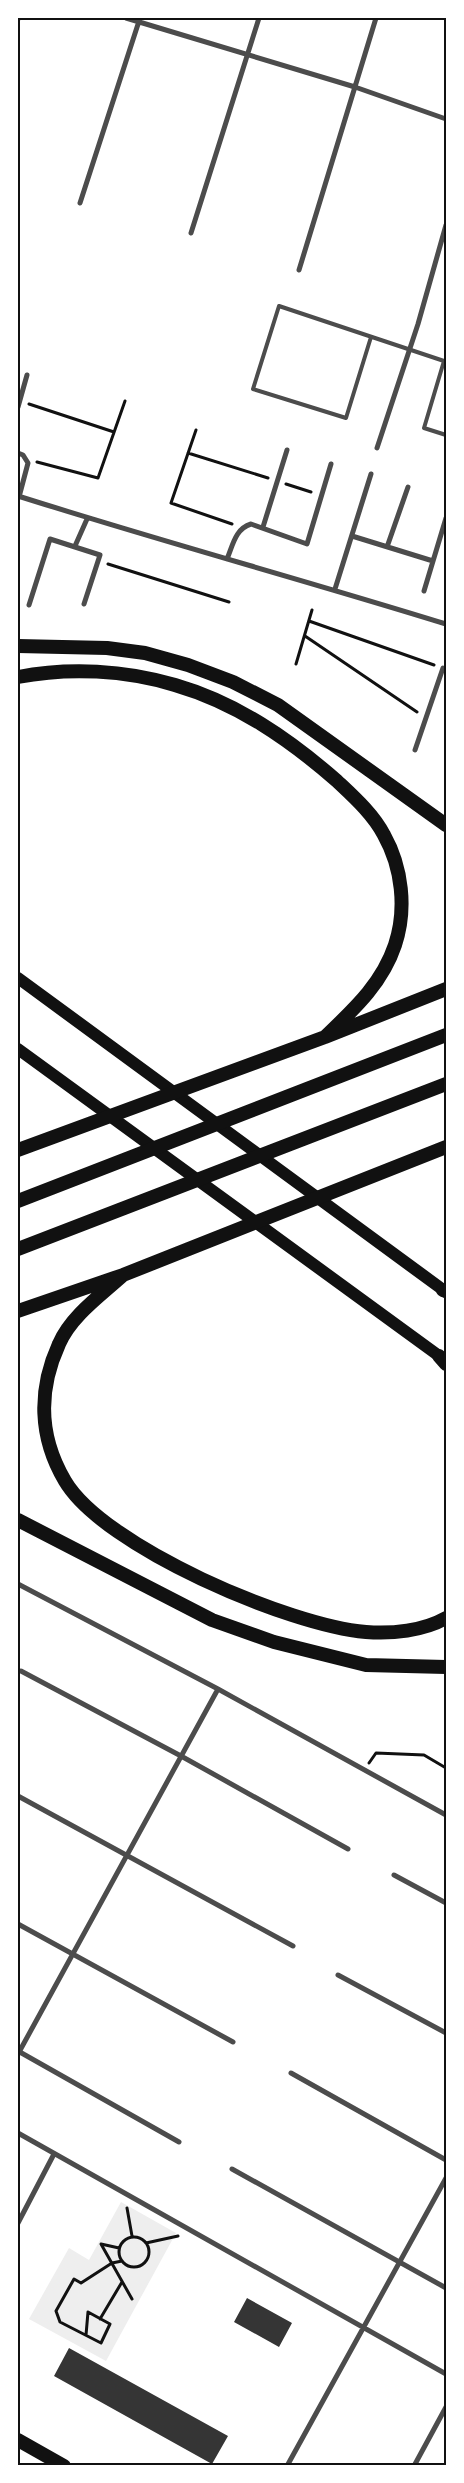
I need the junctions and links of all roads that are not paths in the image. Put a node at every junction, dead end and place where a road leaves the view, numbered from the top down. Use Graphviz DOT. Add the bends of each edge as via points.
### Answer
graph roads {
  1 [pos="126,18"];
  2 [pos="259,18"];
  3 [pos="376,18"];
  4 [pos="139,20"];
  5 [pos="247,55"];
  6 [pos="355,87"];
  7 [pos="446,119"];
  8 [pos="80,203"];
  9 [pos="446,225"];
  10 [pos="191,233"];
  11 [pos="299,270"];
  12 [pos="371,336"];
  13 [pos="410,349"];
  14 [pos="27,375"];
  15 [pos="18,407"];
  16 [pos="446,436"];
  17 [pos="377,448"];
  18 [pos="287,450"];
  19 [pos="20,454"];
  20 [pos="331,464"];
  21 [pos="371,474"];
  22 [pos="408,487"];
  23 [pos="18,496"];
  24 [pos="446,518"];
  25 [pos="86,519"];
  26 [pos="263,528"];
  27 [pos="352,536"];
  28 [pos="75,546"];
  29 [pos="388,547"];
  30 [pos="227,559"];
  31 [pos="433,561"];
  32 [pos="335,590"];
  33 [pos="424,591"];
  34 [pos="84,604"];
  35 [pos="29,605"];
  36 [pos="446,624"];
  37 [pos="18,646"];
  38 [pos="445,668"];
  39 [pos="18,677"];
  40 [pos="415,750"];
  41 [pos="446,825"];
  42 [pos="18,978"];
  43 [pos="446,989"];
  44 [pos="446,1035"];
  45 [pos="325,1038"];
  46 [pos="18,1049"];
  47 [pos="446,1084"];
  48 [pos="446,1147"];
  49 [pos="18,1150"];
  50 [pos="18,1202"];
  51 [pos="18,1249"];
  52 [pos="123,1275"];
  53 [pos="446,1291"];
  54 [pos="18,1311"];
  55 [pos="444,1360"];
  56 [pos="18,1520"];
  57 [pos="18,1584"];
  58 [pos="446,1618"];
  59 [pos="446,1667"];
  60 [pos="21,1671"];
  61 [pos="218,1689"];
  62 [pos="181,1756"];
  63 [pos="18,1796"];
  64 [pos="446,1814"];
  65 [pos="348,1849"];
  66 [pos="126,1856"];
  67 [pos="394,1875"];
  68 [pos="446,1904"];
  69 [pos="18,1924"];
  70 [pos="293,1946"];
  71 [pos="72,1953"];
  72 [pos="338,1974"];
  73 [pos="446,2033"];
  74 [pos="233,2042"];
  75 [pos="18,2052"];
  76 [pos="291,2073"];
  77 [pos="18,2133"];
  78 [pos="179,2142"];
  79 [pos="54,2154"];
  80 [pos="446,2160"];
  81 [pos="232,2168"];
  82 [pos="446,2178"];
  83 [pos="18,2223"];
  84 [pos="399,2261"];
  85 [pos="446,2288"];
  86 [pos="363,2327"];
  87 [pos="446,2374"];
  88 [pos="446,2407"];
  89 [pos="18,2440"];
  90 [pos="64,2466"];
  91 [pos="287,2466"];
  92 [pos="414,2466"];
  1 -- 4 [label="street"];
  2 -- 5 [label="street"];
  3 -- 6 [label="street"];
  4 -- 5 [label="street"];
  4 -- 8 [label="street"];
  5 -- 6 [label="street"];
  5 -- 10 [label="street"];
  6 -- 7 [label="street"];
  6 -- 11 [label="street"];
  9 -- 13 [label="street"];
  12 -- 12 [label="lane" via="279,306 253,388 346,418"];
  12 -- 13 [label="lane"];
  13 -- 16 [label="lane" via="444,361 424,428"];
  13 -- 17 [label="street"];
  14 -- 15 [label="street"];
  18 -- 26 [label="street"];
  19 -- 23 [label="street" via="28,463"];
  20 -- 26 [label="street" via="307,544"];
  21 -- 27 [label="street"];
  22 -- 29 [label="street"];
  23 -- 25 [label="street"];
  24 -- 31 [label="street"];
  25 -- 28 [label="street"];
  25 -- 30 [label="street"];
  26 -- 30 [label="street" via="251,524 242,527"];
  27 -- 29 [label="street"];
  27 -- 32 [label="street"];
  28 -- 34 [label="street" via="100,555"];
  28 -- 35 [label="street" via="50,539"];
  29 -- 31 [label="street"];
  30 -- 32 [label="street"];
  31 -- 33 [label="street"];
  32 -- 36 [label="street"];
  37 -- 41 [label="highway" via="107,648 145,653 233,682 278,705"];
  38 -- 40 [label="street"];
  39 -- 45 [label="highway" via="76,670 175,685 271,728 358,800 384,834 396,864 402,893 400,920 396,944 386,967 370,992"];
  42 -- 53 [label="highway"];
  43 -- 45 [label="highway"];
  44 -- 50 [label="highway"];
  45 -- 49 [label="highway"];
  46 -- 55 [label="highway"];
  47 -- 51 [label="highway"];
  48 -- 52 [label="highway"];
  52 -- 54 [label="highway"];
  52 -- 58 [label="highway" via="80,1315 60,1342 48,1376 43,1412 49,1451 66,1482 95,1514 136,1543 182,1568 243,1598 308,1620 365,1632 406,1631"];
  56 -- 59 [label="highway" via="212,1620 274,1642 366,1665"];
  57 -- 61 [label="street"];
  60 -- 62 [label="street"];
  61 -- 62 [label="street"];
  61 -- 64 [label="street"];
  62 -- 65 [label="street"];
  62 -- 66 [label="street"];
  63 -- 66 [label="street"];
  66 -- 70 [label="street"];
  66 -- 71 [label="street"];
  67 -- 68 [label="street"];
  69 -- 71 [label="street"];
  71 -- 74 [label="street"];
  71 -- 75 [label="street"];
  72 -- 73 [label="street"];
  75 -- 78 [label="street"];
  76 -- 80 [label="street"];
  77 -- 79 [label="street"];
  79 -- 83 [label="street"];
  79 -- 86 [label="street"];
  81 -- 84 [label="street"];
  82 -- 84 [label="street"];
  84 -- 85 [label="street"];
  84 -- 86 [label="street"];
  86 -- 87 [label="street"];
  86 -- 91 [label="street"];
  88 -- 92 [label="street"];
  89 -- 90 [label="highway"];
}
